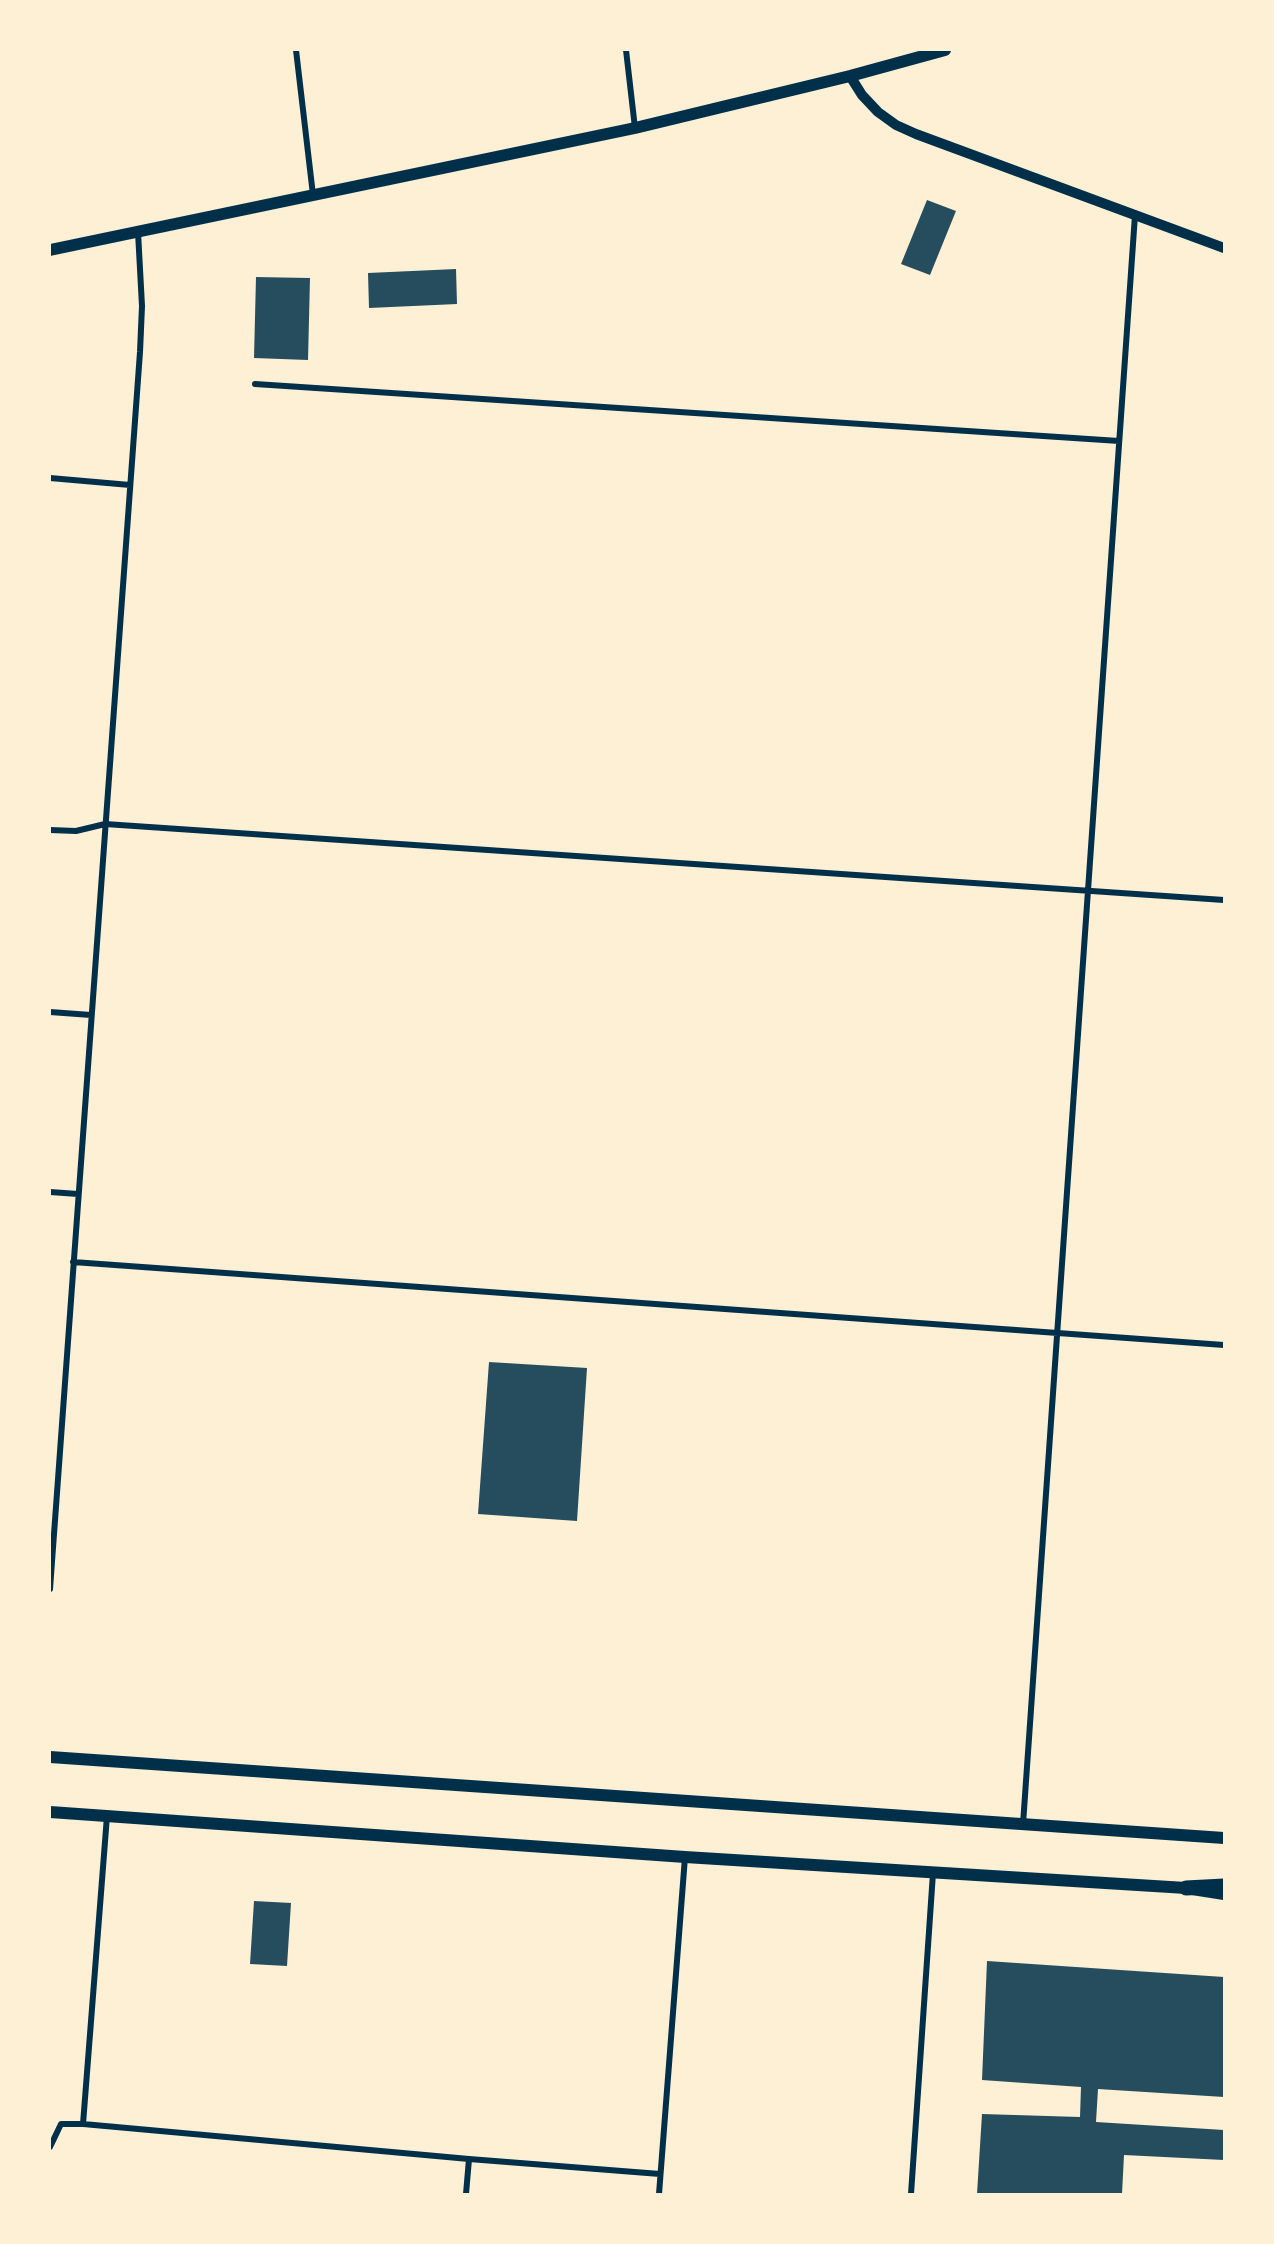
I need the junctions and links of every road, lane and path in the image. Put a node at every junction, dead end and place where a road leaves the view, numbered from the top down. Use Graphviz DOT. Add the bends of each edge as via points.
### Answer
graph roads {
  1 [pos="296,50"];
  2 [pos="626,50"];
  3 [pos="945,50"];
  4 [pos="850,76"];
  5 [pos="635,128"];
  6 [pos="313,195"];
  7 [pos="1135,214"];
  8 [pos="138,231"];
  9 [pos="1224,248"];
  10 [pos="50,250"];
  11 [pos="255,384"];
  12 [pos="1119,441"];
  13 [pos="50,478"];
  14 [pos="130,485"];
  15 [pos="105,824"];
  16 [pos="50,830"];
  17 [pos="1088,891"];
  18 [pos="1224,900"];
  19 [pos="50,1011"];
  20 [pos="91,1015"];
  21 [pos="50,1192"];
  22 [pos="78,1194"];
  23 [pos="73,1262"];
  24 [pos="1057,1333"];
  25 [pos="1224,1345"];
  26 [pos="51,1548"];
  27 [pos="50,1589"];
  28 [pos="50,1757"];
  29 [pos="50,1812"];
  30 [pos="107,1816"];
  31 [pos="1023,1824"];
  32 [pos="1224,1838"];
  33 [pos="685,1857"];
  34 [pos="933,1873"];
  35 [pos="1224,1886"];
  36 [pos="1186,1888"];
  37 [pos="1224,1894"];
  38 [pos="83,2124"];
  39 [pos="50,2147"];
  40 [pos="469,2159"];
  41 [pos="660,2174"];
  42 [pos="466,2194"];
  43 [pos="659,2194"];
  44 [pos="911,2194"];
  1 -- 6 [label="street"];
  2 -- 5 [label="street"];
  3 -- 4 [label="main road"];
  4 -- 5 [label="main road"];
  4 -- 7 [label="street" via="878,112 916,135"];
  5 -- 6 [label="main road"];
  6 -- 8 [label="main road"];
  7 -- 9 [label="street"];
  7 -- 12 [label="street"];
  8 -- 10 [label="main road"];
  8 -- 14 [label="street" via="142,306"];
  11 -- 12 [label="street"];
  12 -- 17 [label="street"];
  13 -- 14 [label="street"];
  14 -- 15 [label="street"];
  15 -- 16 [label="street" via="76,831"];
  15 -- 17 [label="street"];
  15 -- 20 [label="street"];
  17 -- 18 [label="street"];
  17 -- 24 [label="street"];
  19 -- 20 [label="street"];
  20 -- 22 [label="street"];
  21 -- 22 [label="street"];
  22 -- 23 [label="street"];
  23 -- 24 [label="street"];
  23 -- 26 [label="street"];
  24 -- 25 [label="street"];
  24 -- 31 [label="street"];
  26 -- 27 [label="street"];
  28 -- 31 [label="main road"];
  29 -- 30 [label="main road"];
  30 -- 33 [label="main road"];
  30 -- 38 [label="street"];
  31 -- 32 [label="main road"];
  33 -- 34 [label="main road"];
  33 -- 41 [label="street"];
  34 -- 36 [label="main road"];
  34 -- 44 [label="street"];
  35 -- 36 [label="main road"];
  36 -- 37 [label="main road"];
  38 -- 39 [label="street" via="61,2124"];
  38 -- 40 [label="street"];
  40 -- 41 [label="street"];
  40 -- 42 [label="street"];
  41 -- 43 [label="street"];
}
